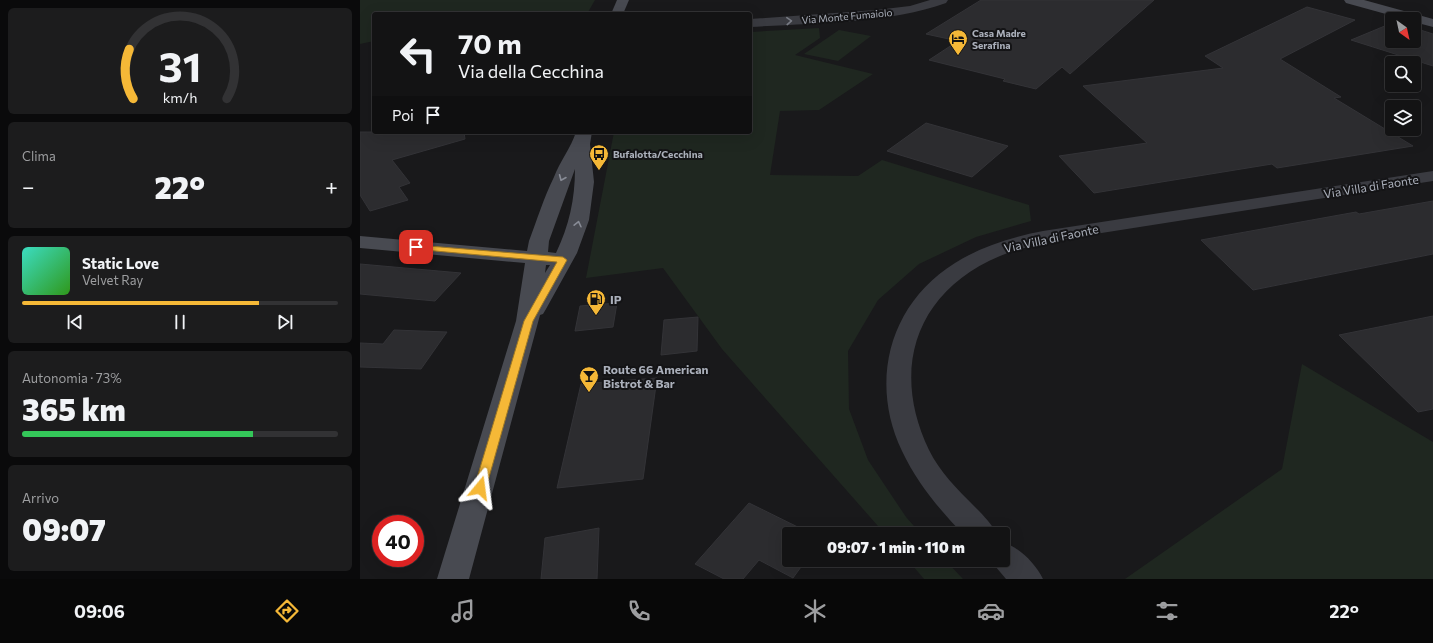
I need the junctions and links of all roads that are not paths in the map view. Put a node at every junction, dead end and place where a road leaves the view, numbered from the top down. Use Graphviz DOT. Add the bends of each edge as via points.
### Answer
graph roads {
  1 [pos="624,0"];
  2 [pos="942,0"];
  3 [pos="1350,0"];
  4 [pos="618,12"];
  5 [pos="752,23"];
  6 [pos="1433,23"];
  7 [pos="583,138"];
  8 [pos="1433,176"];
  9 [pos="360,242"];
  10 [pos="537,258"];
  11 [pos="563,260"];
  12 [pos="528,321"];
  13 [pos="975,527"];
  14 [pos="1010,562"];
  15 [pos="453,579"];
  16 [pos="1026,579"];
  1 -- 4 [label="street"];
  5 -- 2 [label="street, Via Monte Fumaiolo, one-way" via="895,12"];
  3 -- 6 [label="street"];
  7 -- 10 [label="street, one-way" via="572,156 550,206 539,241"];
  11 -- 7 [label="street, one-way" via="576,233 582,203 585,176"];
  8 -- 13 [label="street, Via Villa di Faonte" via="1128,223 1012,244 973,261 940,285 914,317 905,334 898,368 898,388 907,430 915,450 944,494"];
  9 -- 10 [label="street"];
  10 -- 11 [label="street"];
  10 -- 12 [label="street"];
  11 -- 12 [label="street"];
  12 -- 15 [label="street"];
  14 -- 16 [label="street"];
}
